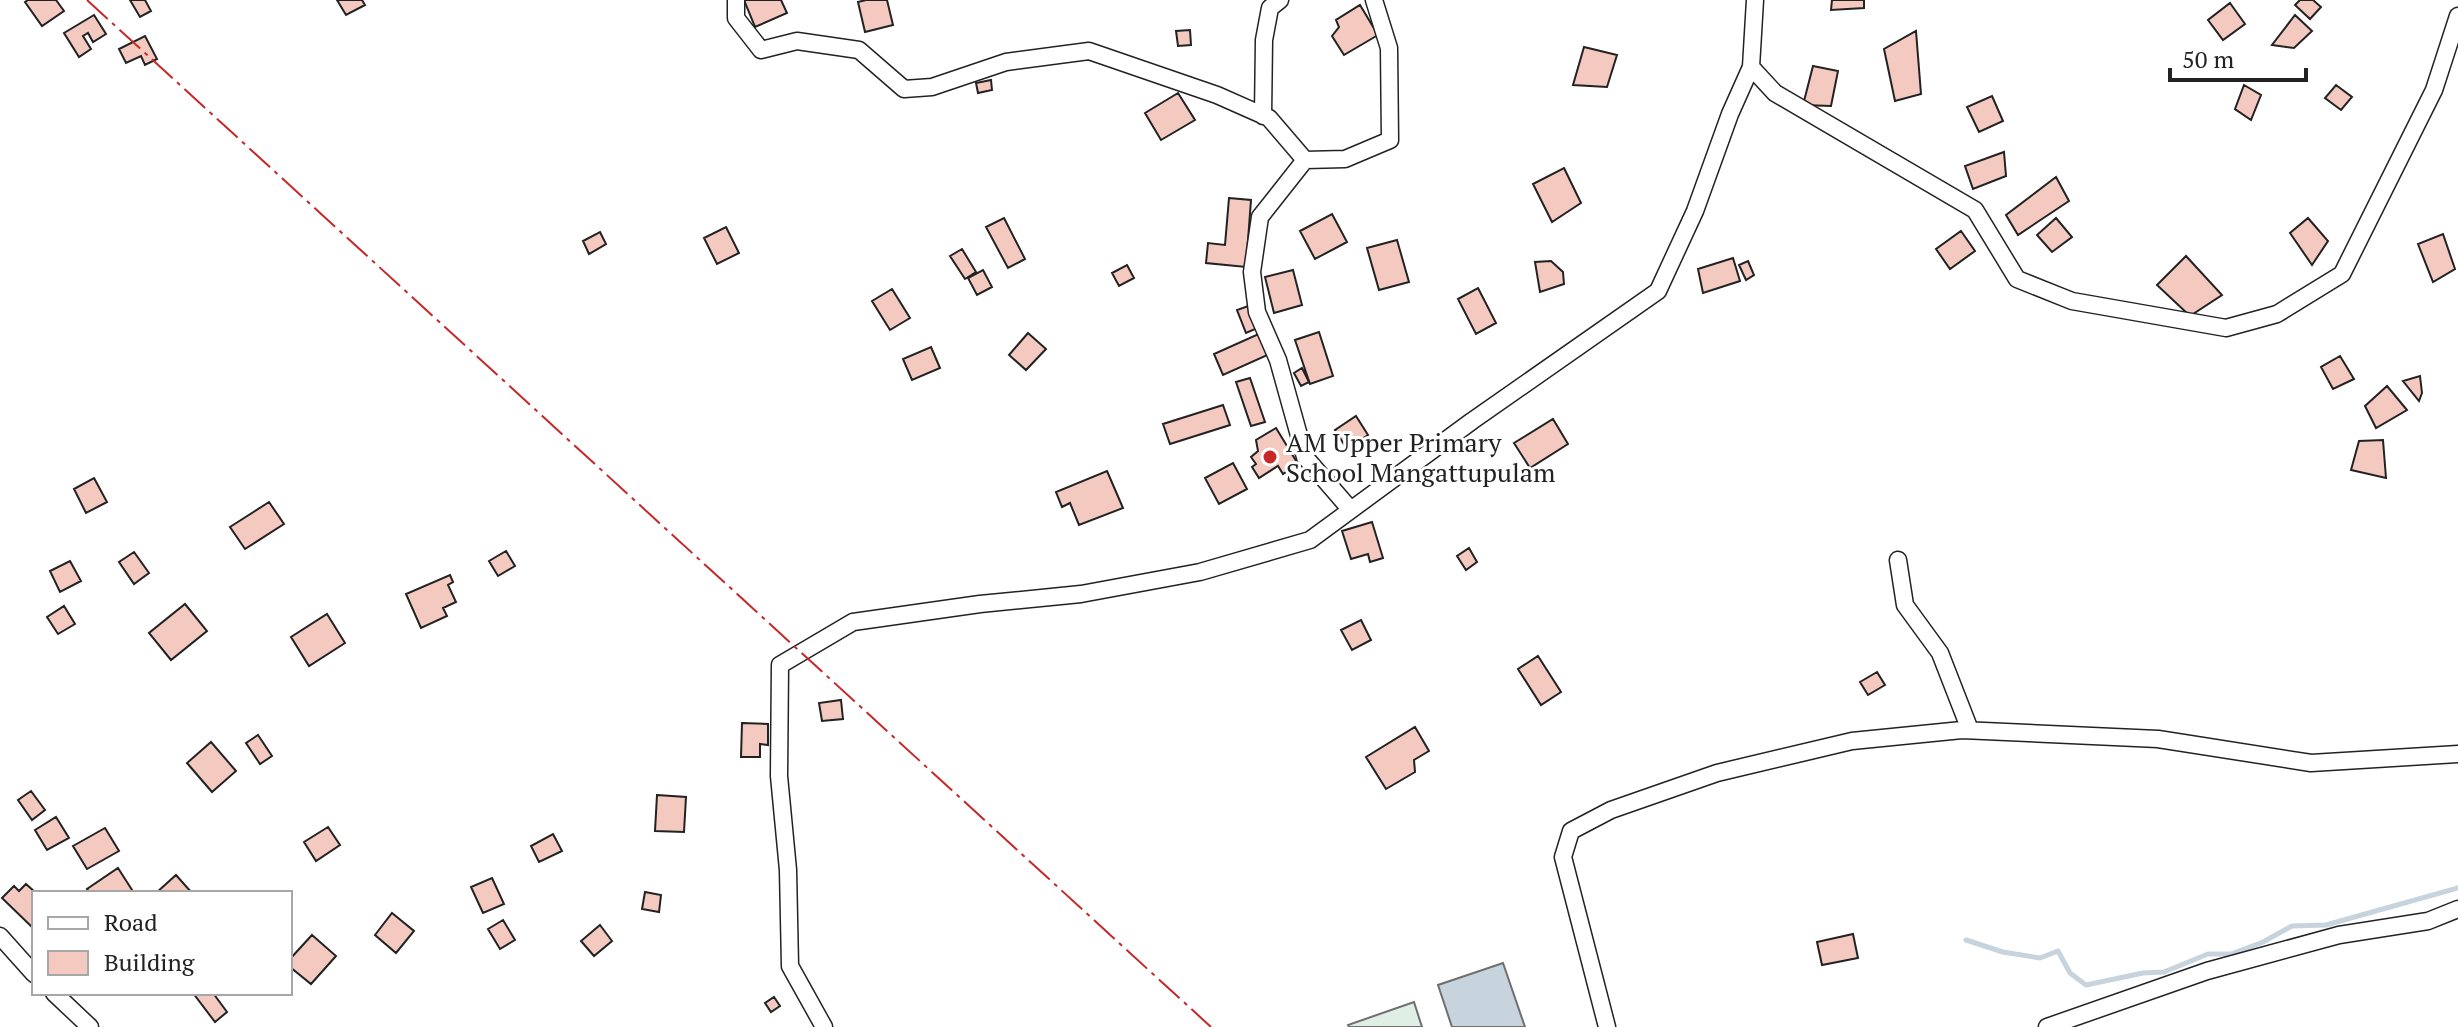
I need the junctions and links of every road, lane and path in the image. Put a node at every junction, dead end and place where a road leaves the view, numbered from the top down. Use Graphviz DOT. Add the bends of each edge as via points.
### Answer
graph roads {
  1 [pos="736,0"];
  2 [pos="1280,0"];
  3 [pos="1374,0"];
  4 [pos="1755,0"];
  5 [pos="2458,16"];
  6 [pos="1751,67"];
  7 [pos="1263,116"];
  8 [pos="1305,160"];
  9 [pos="1350,509"];
  10 [pos="1898,560"];
  11 [pos="1970,730"];
  12 [pos="2458,754"];
  13 [pos="2458,909"];
  14 [pos="0,936"];
  15 [pos="32,972"];
  16 [pos="56,995"];
  17 [pos="90,1027"];
  18 [pos="824,1027"];
  19 [pos="1607,1027"];
  20 [pos="2047,1027"];
  1 -- 7 [label="street" via="736,18 761,50 797,41 859,50 904,89 932,87 1006,62 1089,51"];
  2 -- 7 [label="street" via="1270,8 1264,40"];
  3 -- 8 [label="street" via="1389,48 1390,140 1345,159"];
  4 -- 6 [label="street"];
  5 -- 6 [label="street" via="2434,90 2342,274 2277,314 2226,328 2072,301 2017,279 1975,210 1775,93"];
  6 -- 9 [label="street" via="1658,291"];
  7 -- 8 [label="street"];
  8 -- 9 [label="street" via="1260,217 1253,285 1305,457"];
  9 -- 18 [label="street" via="1310,540 1200,572 1081,594 853,622 780,665 779,776 790,966"];
  10 -- 11 [label="street" via="1905,605 1940,653"];
  11 -- 12 [label="street" via="2158,739 2311,763"];
  11 -- 19 [label="street" via="1852,741 1717,773 1611,810 1571,831 1563,857"];
  13 -- 20 [label="street" via="2428,921 2339,935 2207,971"];
  14 -- 15 [label="street"];
  16 -- 17 [label="street"];
}
